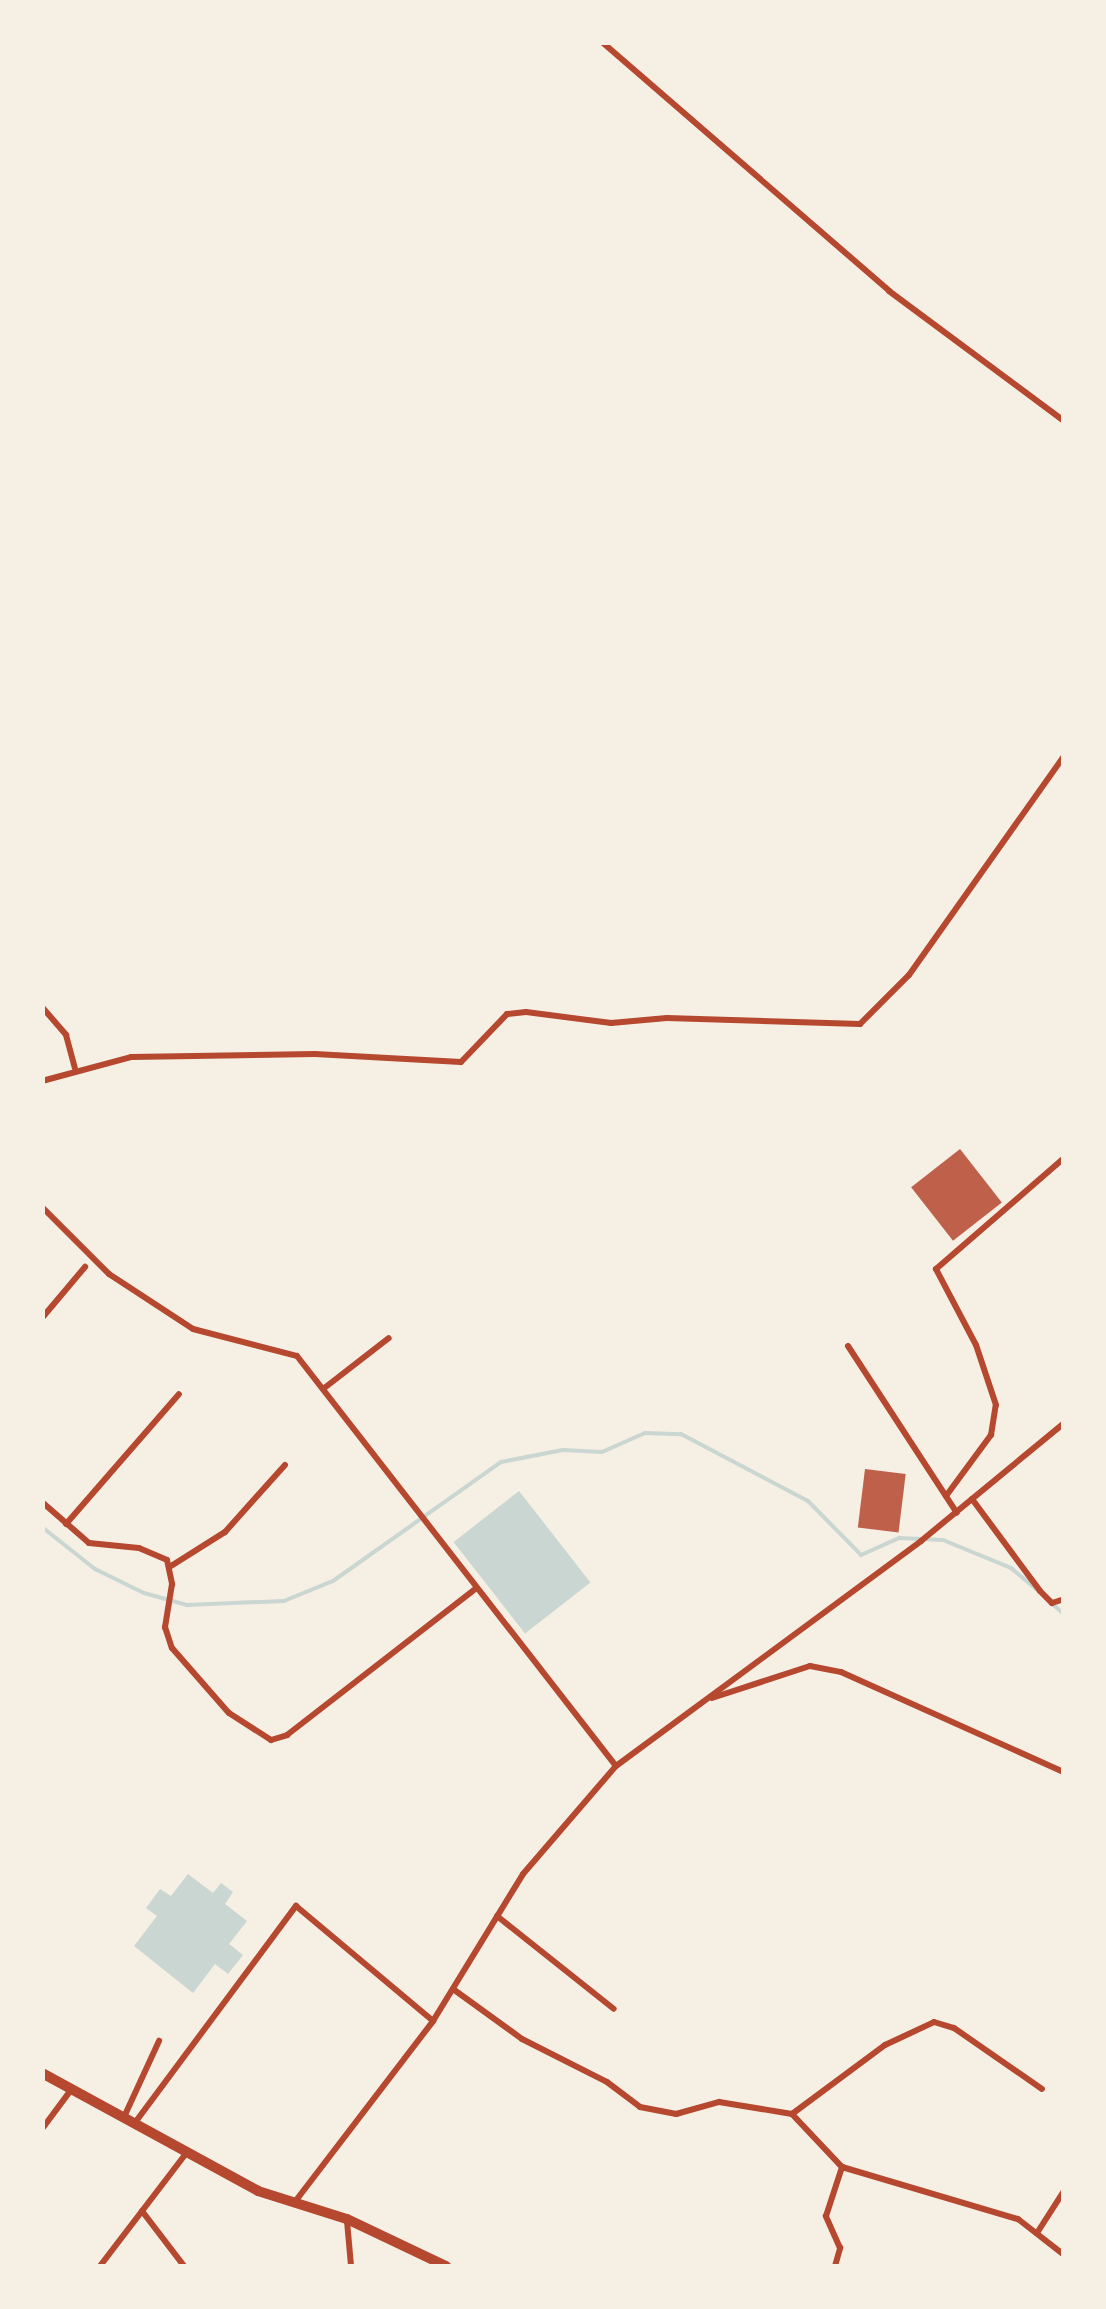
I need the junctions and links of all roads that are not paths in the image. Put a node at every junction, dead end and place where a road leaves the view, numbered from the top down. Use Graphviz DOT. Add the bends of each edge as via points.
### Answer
graph roads {
  1 [pos="602,42"];
  2 [pos="1064,421"];
  3 [pos="1064,756"];
  4 [pos="42,1007"];
  5 [pos="75,1068"];
  6 [pos="42,1081"];
  7 [pos="1064,1158"];
  8 [pos="42,1208"];
  9 [pos="86,1267"];
  10 [pos="42,1318"];
  11 [pos="389,1338"];
  12 [pos="848,1346"];
  13 [pos="323,1389"];
  14 [pos="179,1394"];
  15 [pos="1064,1423"];
  16 [pos="285,1465"];
  17 [pos="946,1496"];
  18 [pos="972,1498"];
  19 [pos="42,1502"];
  20 [pos="957,1512"];
  21 [pos="66,1524"];
  22 [pos="171,1566"];
  23 [pos="475,1589"];
  24 [pos="1064,1599"];
  25 [pos="702,1702"];
  26 [pos="616,1766"];
  27 [pos="1064,1772"];
  28 [pos="497,1916"];
  29 [pos="453,1989"];
  30 [pos="614,2009"];
  31 [pos="433,2020"];
  32 [pos="159,2041"];
  33 [pos="42,2073"];
  34 [pos="72,2089"];
  35 [pos="1042,2089"];
  36 [pos="792,2114"];
  37 [pos="128,2122"];
  38 [pos="42,2129"];
  39 [pos="185,2155"];
  40 [pos="842,2167"];
  41 [pos="1064,2191"];
  42 [pos="294,2203"];
  43 [pos="142,2210"];
  44 [pos="346,2220"];
  45 [pos="1037,2233"];
  46 [pos="1064,2255"];
  47 [pos="100,2266"];
  48 [pos="184,2266"];
  49 [pos="351,2266"];
  50 [pos="446,2266"];
  51 [pos="835,2266"];
  1 -- 2 [label="street" via="902,302"];
  3 -- 5 [label="street" via="909,975 860,1024 667,1018 611,1023 507,1014 461,1062 191,1055"];
  4 -- 5 [label="street" via="66,1035"];
  5 -- 6 [label="street"];
  7 -- 17 [label="street" via="936,1270 976,1345 996,1405 990,1435"];
  8 -- 13 [label="street" via="109,1274 152,1305 194,1329 284,1349"];
  9 -- 10 [label="street"];
  11 -- 13 [label="street"];
  12 -- 17 [label="street"];
  13 -- 23 [label="street"];
  14 -- 21 [label="street"];
  15 -- 18 [label="street"];
  16 -- 22 [label="street" via="224,1532"];
  17 -- 20 [label="street"];
  18 -- 20 [label="street"];
  18 -- 24 [label="street" via="1040,1591 1052,1603"];
  19 -- 21 [label="street"];
  20 -- 25 [label="street"];
  21 -- 22 [label="street" via="89,1543 138,1548"];
  22 -- 23 [label="street" via="165,1627 172,1648 229,1713 271,1740 287,1735"];
  23 -- 26 [label="street"];
  25 -- 26 [label="street"];
  25 -- 27 [label="street" via="810,1666 841,1672"];
  26 -- 28 [label="street" via="523,1874"];
  28 -- 29 [label="street"];
  28 -- 30 [label="street"];
  29 -- 31 [label="street"];
  29 -- 36 [label="street" via="522,2039 607,2082 640,2107 676,2114 719,2102"];
  31 -- 37 [label="street" via="296,1906"];
  31 -- 42 [label="street"];
  32 -- 37 [label="street"];
  33 -- 34 [label="main road"];
  34 -- 37 [label="main road"];
  34 -- 38 [label="street"];
  35 -- 36 [label="street" via="954,2028 934,2022 885,2045"];
  36 -- 40 [label="street"];
  37 -- 39 [label="main road"];
  39 -- 42 [label="main road"];
  39 -- 43 [label="street"];
  40 -- 45 [label="street" via="1018,2220"];
  40 -- 51 [label="street" via="826,2216 840,2248"];
  41 -- 45 [label="street"];
  42 -- 44 [label="main road"];
  43 -- 47 [label="street"];
  43 -- 48 [label="street"];
  44 -- 49 [label="street"];
  44 -- 50 [label="main road"];
  45 -- 46 [label="street"];
}
